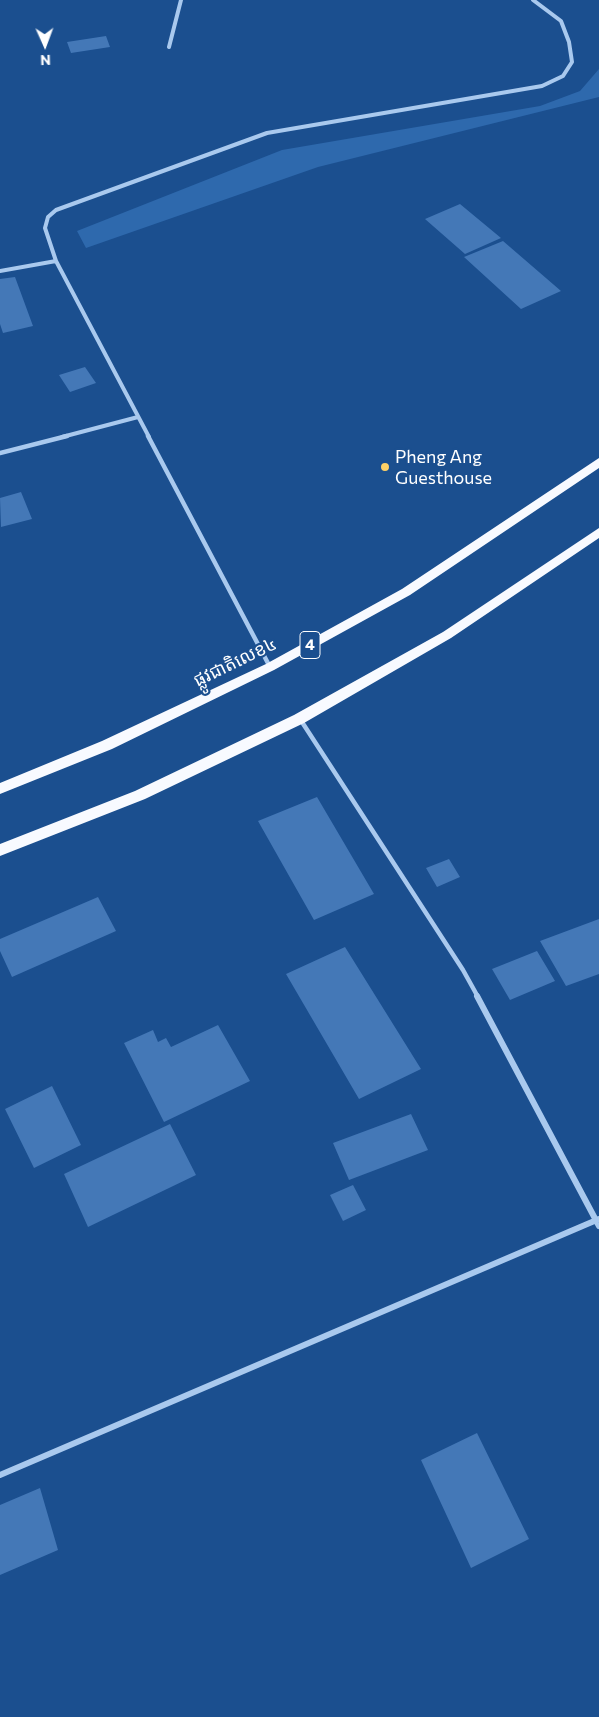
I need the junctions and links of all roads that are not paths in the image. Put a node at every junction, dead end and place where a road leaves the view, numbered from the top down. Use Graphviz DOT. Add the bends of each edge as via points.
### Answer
graph roads {
  1 [pos="181,0"];
  2 [pos="533,0"];
  3 [pos="169,47"];
  4 [pos="56,261"];
  5 [pos="0,271"];
  6 [pos="138,417"];
  7 [pos="0,453"];
  8 [pos="599,462"];
  9 [pos="599,532"];
  10 [pos="270,667"];
  11 [pos="299,719"];
  12 [pos="0,789"];
  13 [pos="0,850"];
  14 [pos="598,1222"];
  15 [pos="0,1476"];
  1 -- 3 [label="street"];
  2 -- 4 [label="street" via="561,21 567,35 572,62 563,76 542,86 318,123 248,139 56,210 48,217 45,228"];
  4 -- 5 [label="street"];
  4 -- 6 [label="street"];
  6 -- 7 [label="street"];
  6 -- 10 [label="street"];
  8 -- 10 [label="highway, ផ្លូវជាតិលេខ៤ / 4" via="406,592"];
  9 -- 11 [label="highway" via="447,635"];
  10 -- 12 [label="highway, ផ្លូវជាតិលេខ៤ / 4" via="107,745"];
  11 -- 13 [label="highway" via="140,795"];
  11 -- 14 [label="street" via="463,970"];
  14 -- 15 [label="street"];
}
